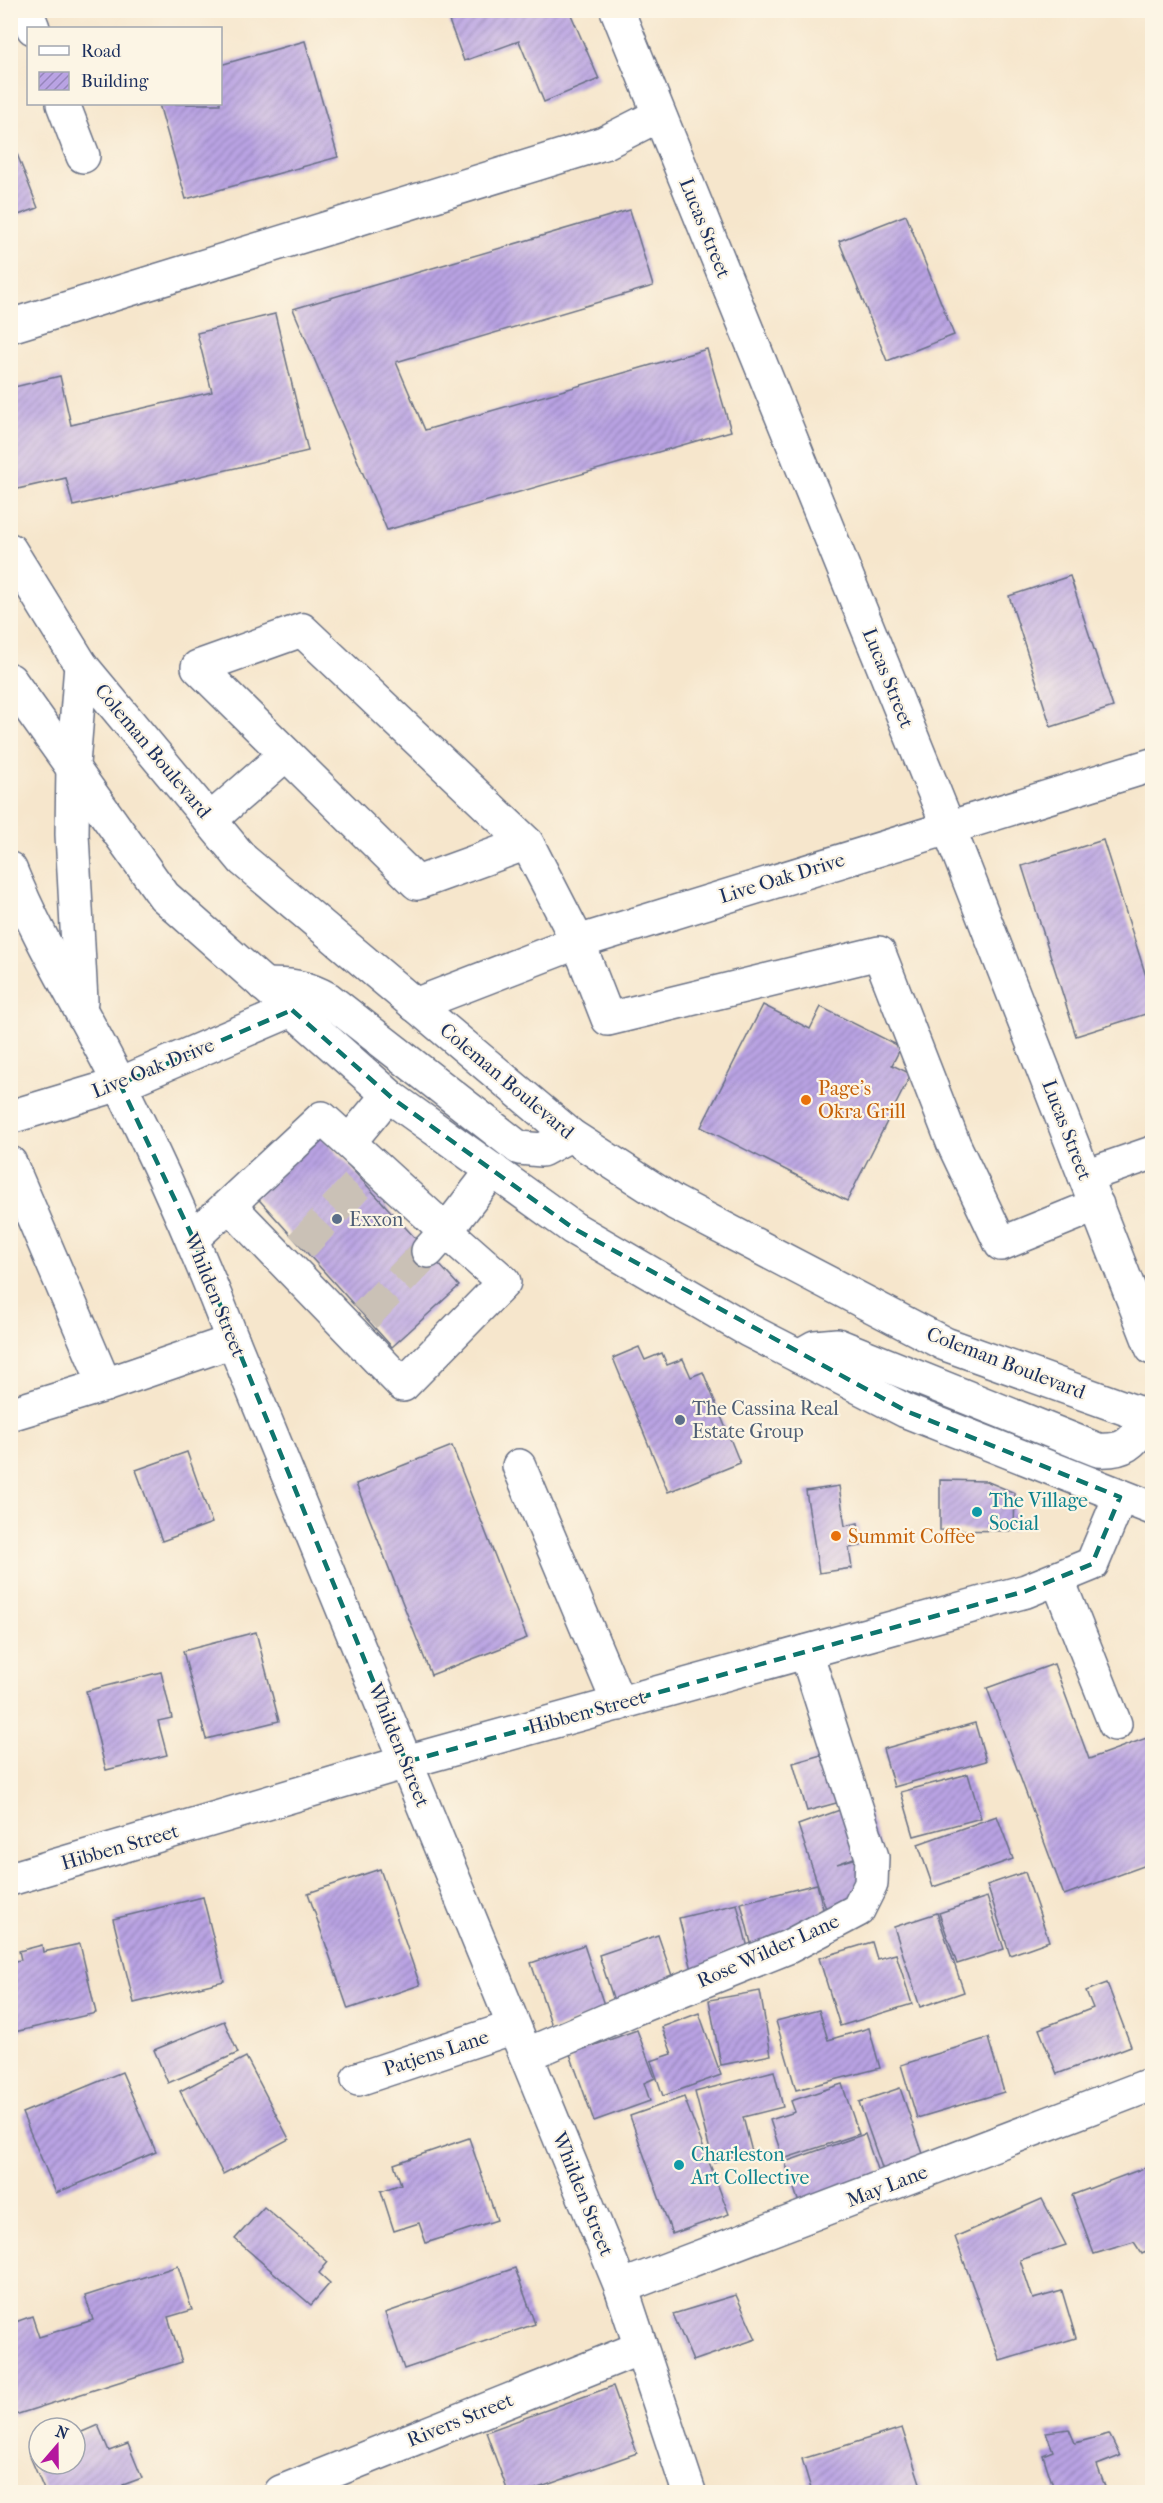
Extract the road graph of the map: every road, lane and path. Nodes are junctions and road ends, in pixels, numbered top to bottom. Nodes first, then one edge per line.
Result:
1 (26, 10) edge
2 (617, 10) edge
3 (33, 27) edge
4 (63, 105) edge
5 (659, 115) junction
6 (83, 156) dead end
7 (10, 326) edge
8 (10, 550) edge
9 (81, 665) junction
10 (10, 680) edge
11 (286, 754) junction
12 (73, 764) junction
13 (1152, 765) edge
14 (210, 820) junction
15 (948, 826) junction
16 (527, 843) junction
17 (10, 869) edge
18 (20, 920) edge
19 (578, 942) junction
20 (264, 985) junction
21 (415, 1005) junction
22 (81, 1008) junction
23 (292, 1010) junction
24 (120, 1084) junction
25 (388, 1095) junction
26 (10, 1117) edge
27 (570, 1135) junction
28 (350, 1141) junction
29 (1152, 1153) edge
30 (10, 1162) edge
31 (493, 1170) junction
32 (1091, 1190) junction
33 (229, 1204) junction
34 (194, 1238) junction
35 (437, 1241) junction
36 (233, 1341) junction
37 (1152, 1348) edge
38 (799, 1356) junction
39 (105, 1385) junction
40 (10, 1414) edge
41 (1152, 1418) edge
42 (519, 1466) dead end
43 (1120, 1497) junction
44 (1152, 1508) edge
45 (1058, 1580) junction
46 (806, 1652) junction
47 (619, 1704) junction
48 (1115, 1724) dead end
49 (406, 1762) junction
50 (12, 1871) edge
51 (520, 2041) junction
52 (358, 2079) dead end
53 (1152, 2084) edge
54 (621, 2287) junction
55 (640, 2348) junction
56 (281, 2493) edge
57 (689, 2493) edge

1 - 3 street
2 - 5 street, Lucas Street
4 - 6 street
5 - 7 street
5 - 15 street, Lucas Street
8 - 9 street, Coleman Boulevard
9 - 12 street, Whilden Street
9 - 14 street, Coleman Boulevard
10 - 12 street
11 - 14 street
11 - 16 street
11 - 16 street
12 - 20 street
12 - 22 street, Whilden Street
13 - 15 street, Live Oak Drive
14 - 21 street, Coleman Boulevard
15 - 19 street, Live Oak Drive
15 - 32 street, Lucas Street
16 - 19 street
17 - 18 street, Whilden Street
18 - 22 street, Whilden Street
19 - 21 street, Live Oak Drive
19 - 32 street
20 - 23 street
20 - 27 street
21 - 27 street, Coleman Boulevard
22 - 24 street, Whilden Street
23 - 24 street, Live Oak Drive
23 - 25 street
24 - 26 street, Live Oak Drive
24 - 34 street, Whilden Street
25 - 28 street
25 - 31 street
27 - 41 street, Coleman Boulevard
28 - 33 street
28 - 35 street
29 - 32 street
30 - 39 street
31 - 35 street
31 - 38 street
32 - 37 street, Lucas Street
33 - 34 street
33 - 35 street
34 - 36 street, Whilden Street
36 - 39 street
36 - 49 street, Whilden Street
38 - 41 street
38 - 43 street
39 - 40 street
42 - 47 street
43 - 44 street
43 - 45 street, Hibben Street
45 - 46 street, Hibben Street
45 - 48 street
46 - 47 street, Hibben Street
46 - 51 street, Rose Wilder Lane
47 - 49 street, Hibben Street
49 - 50 street, Hibben Street
49 - 51 street, Whilden Street
51 - 52 street, Patjens Lane
51 - 54 street, Whilden Street
53 - 54 street, May Lane
54 - 55 street, Whilden Street
55 - 56 street, Rivers Street
55 - 57 street, Whilden Street

